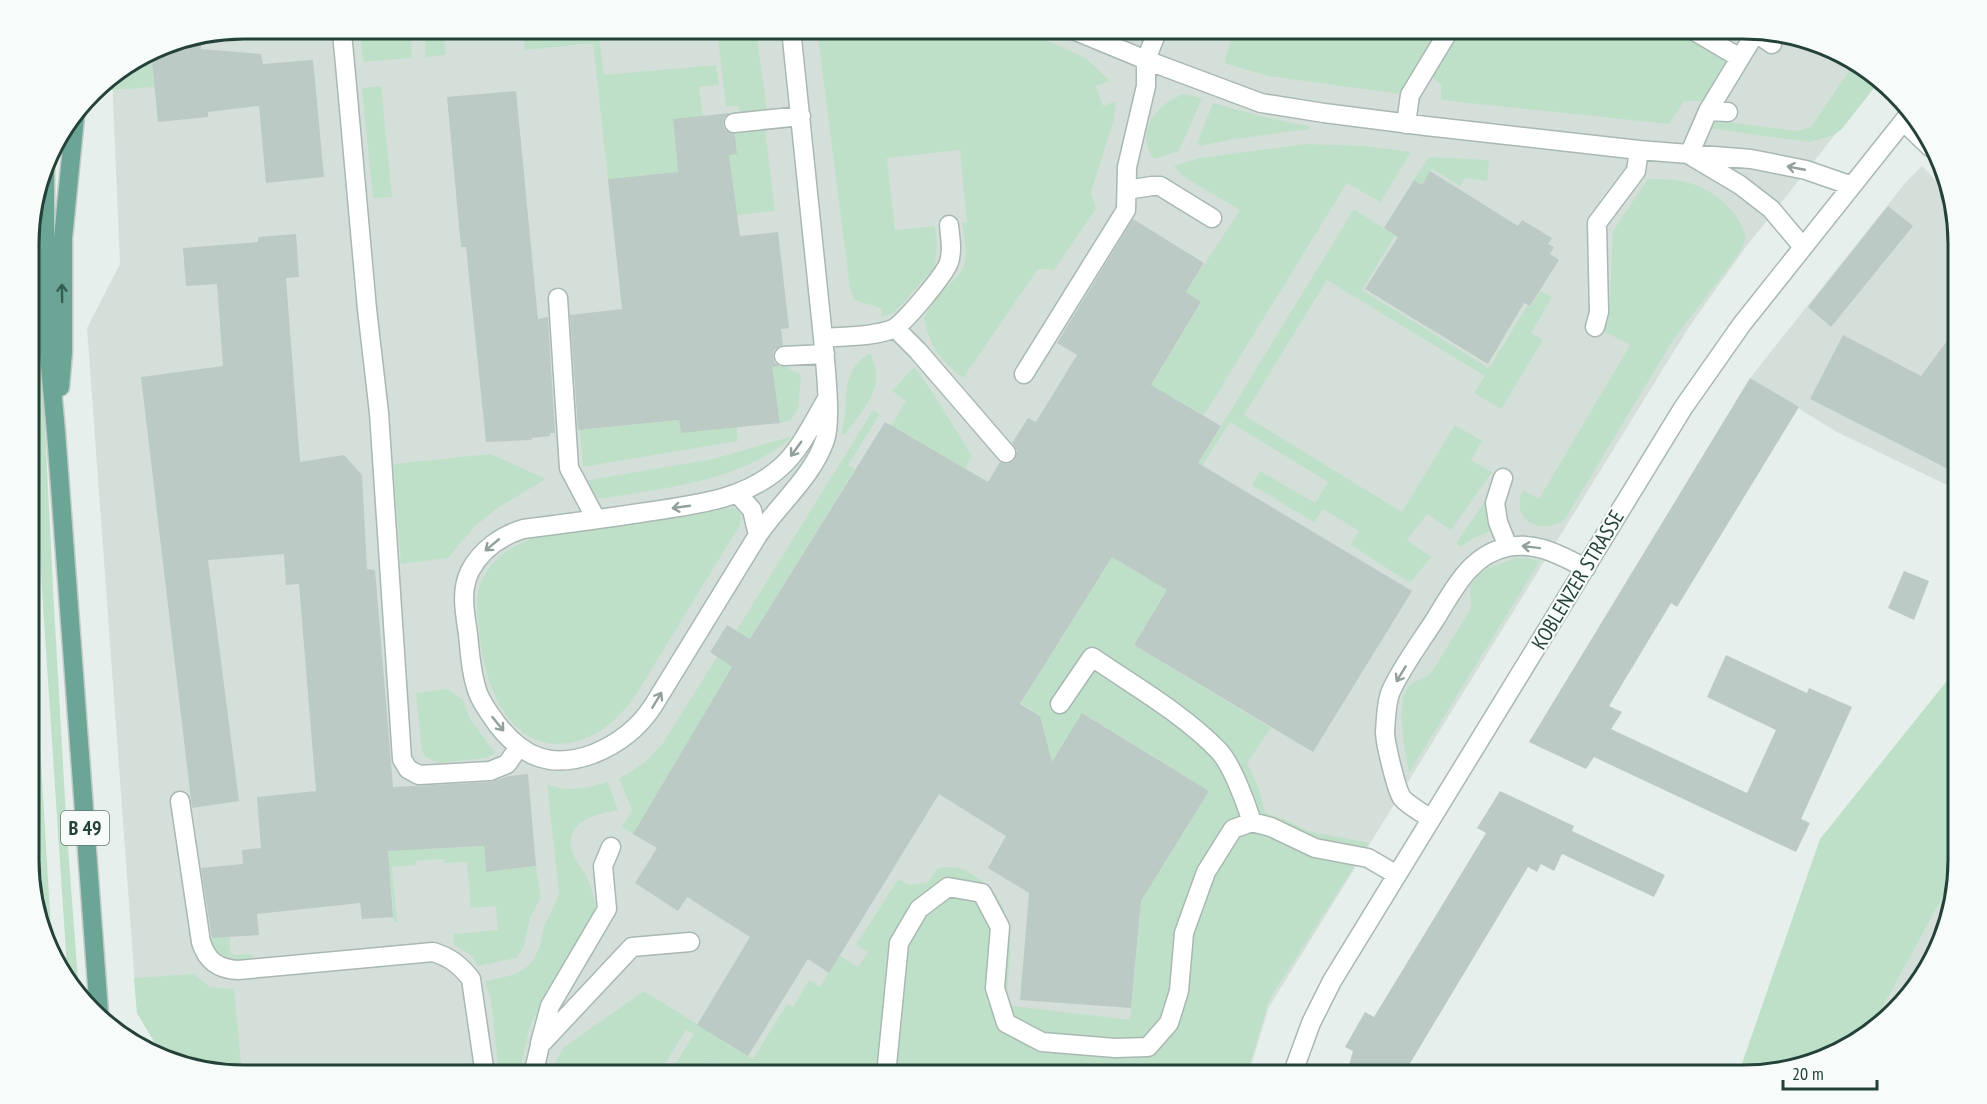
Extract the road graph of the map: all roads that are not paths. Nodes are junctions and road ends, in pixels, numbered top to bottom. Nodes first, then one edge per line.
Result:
1 (343, 39) edge
2 (792, 39) edge
3 (1097, 39) edge
4 (1154, 39) edge
5 (1443, 39) edge
6 (1709, 39) edge
7 (1752, 40) edge
8 (1767, 41) edge
9 (1772, 44) dead end
10 (1740, 58) junction
11 (1146, 60) junction
12 (1708, 111) junction
13 (1728, 112) dead end
14 (801, 116) junction
15 (1906, 119) edge
16 (734, 123) dead end
17 (1406, 124) junction
18 (74, 130) edge
19 (1639, 150) junction
20 (1689, 155) junction
21 (1852, 186) junction
22 (1128, 190) junction
23 (45, 196) edge
24 (1212, 218) dead end
25 (949, 225) dead end
26 (1803, 247) junction
27 (558, 298) dead end
28 (1595, 327) dead end
29 (895, 328) junction
30 (824, 346) junction
31 (784, 356) dead end
32 (1024, 374) dead end
33 (827, 399) junction
34 (56, 432) junction
35 (1006, 453) dead end
36 (1503, 478) dead end
37 (738, 493) junction
38 (596, 519) junction
39 (758, 536) junction
40 (1508, 547) junction
41 (1586, 568) junction
42 (1060, 704) dead end
43 (519, 747) junction
44 (180, 801) dead end
45 (1431, 819) junction
46 (1252, 822) junction
47 (611, 847) dead end
48 (1397, 874) junction
49 (690, 942) dead end
50 (98, 1003) edge
51 (540, 1045) junction
52 (484, 1065) edge
53 (535, 1065) edge
54 (887, 1065) edge
55 (1295, 1065) edge

1 - 43 street
2 - 14 street
3 - 11 street
4 - 11 street
5 - 17 street
6 - 10 street
7 - 10 street
8 - 9 street
10 - 12 street
11 - 17 street
11 - 22 street
12 - 13 street
12 - 20 street
14 - 16 street
14 - 30 street
15 - 21 street, KOBLENZER STRASSE
17 - 19 street
34 -> 18 main road, B 49
19 - 20 street
19 - 28 street
21 -> 20 street
20 - 26 street
21 - 26 street, KOBLENZER STRASSE
22 - 24 street
22 - 32 street
23 - 34 main road, B 49
25 - 29 street
26 - 41 street, KOBLENZER STRASSE
27 - 38 street
29 - 30 street
29 - 35 street
30 - 31 street
30 - 33 street
33 -> 37 street
33 - 39 street
34 - 50 main road, B 49
36 - 40 street
37 -> 38 street
37 - 39 street
38 -> 43 street
43 -> 39 street
41 -> 40 street
40 -> 45 street
41 - 45 street, KOBLENZER STRASSE
42 - 46 street
44 - 52 street
45 - 48 street, KOBLENZER STRASSE
46 - 48 street
46 - 54 street
47 - 51 street
48 - 55 street, KOBLENZER STRASSE
49 - 51 street
51 - 53 street

